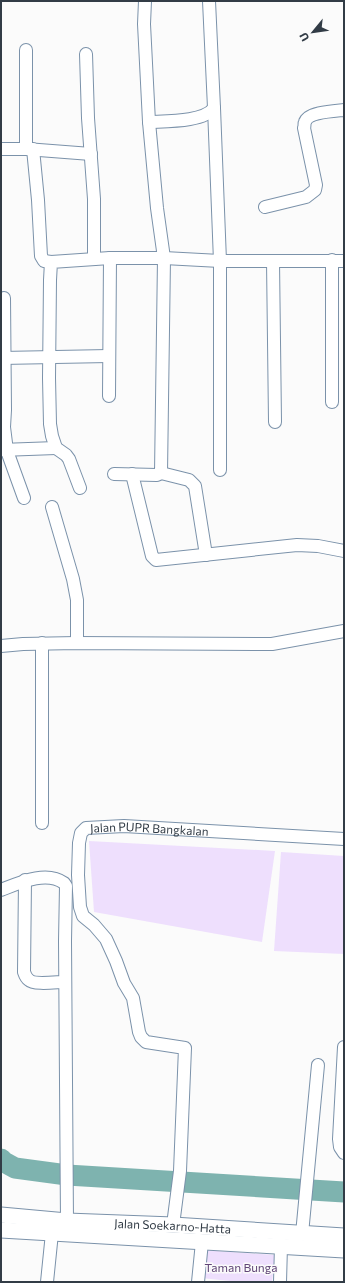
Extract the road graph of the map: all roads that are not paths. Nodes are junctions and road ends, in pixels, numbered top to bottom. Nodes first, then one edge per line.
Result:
1 (145, 1) edge
2 (209, 1) edge
3 (26, 50) dead end
4 (86, 54) dead end
5 (214, 108) junction
6 (344, 110) edge
7 (149, 122) junction
8 (1, 149) edge
9 (30, 149) junction
10 (91, 154) junction
11 (265, 207) dead end
12 (110, 258) junction
13 (164, 258) junction
14 (94, 259) junction
15 (332, 260) junction
16 (220, 261) junction
17 (273, 261) junction
18 (344, 261) edge
19 (51, 262) junction
20 (4, 298) dead end
21 (49, 356) junction
22 (109, 356) junction
23 (3, 358) edge
24 (109, 396) dead end
25 (332, 402) dead end
26 (275, 422) dead end
27 (56, 448) junction
28 (4, 450) edge
29 (220, 470) dead end
30 (161, 472) junction
31 (114, 474) dead end
32 (132, 474) junction
33 (80, 488) dead end
34 (24, 498) dead end
35 (52, 507) dead end
36 (344, 551) edge
37 (206, 555) junction
38 (344, 631) edge
39 (42, 643) junction
40 (77, 643) junction
41 (1, 646) edge
42 (42, 823) dead end
43 (344, 839) edge
44 (26, 880) junction
45 (1, 890) edge
46 (65, 982) junction
47 (344, 1047) edge
48 (318, 1065) dead end
49 (344, 1153) edge
50 (67, 1221) junction
51 (2, 1222) edge
52 (174, 1225) junction
53 (52, 1233) junction
54 (302, 1234) junction
55 (344, 1236) edge
56 (202, 1242) junction
57 (281, 1246) junction
58 (344, 1250) edge
59 (47, 1282) edge
60 (198, 1282) edge
61 (280, 1282) edge

1 - 7 street
2 - 5 street
3 - 9 street
4 - 10 street
5 - 7 street
5 - 16 street
6 - 11 street
7 - 13 street
8 - 9 street
9 - 10 street
9 - 19 street
10 - 14 street
12 - 13 street
12 - 14 street
12 - 22 street
13 - 16 street
13 - 30 street
14 - 19 street
15 - 17 street
15 - 18 street
15 - 25 street
16 - 17 street
16 - 29 street
17 - 26 street
19 - 21 street
20 - 23 street
21 - 22 street
21 - 23 street
21 - 27 street
22 - 24 street
23 - 28 street
27 - 28 street
27 - 33 street
28 - 34 street
30 - 32 street
30 - 37 street
31 - 32 street
32 - 37 street
35 - 40 street
36 - 37 street
38 - 40 street
39 - 40 street
39 - 41 street
39 - 42 street
43 - 52 street, Jalan PUPR Bangkalan
44 - 45 street
44 - 46 street
44 - 46 street
46 - 50 street
47 - 49 street
48 - 54 street
50 - 51 main road, Jalan Soekarno-Hatta
50 - 52 main road, Jalan Soekarno-Hatta
51 - 53 main road, Jalan Soekarno-Hatta
52 - 54 main road, Jalan Soekarno-Hatta
53 - 56 main road, Jalan Soekarno-Hatta
53 - 59 street
54 - 55 main road, Jalan Soekarno-Hatta
56 - 57 main road, Jalan Soekarno-Hatta
56 - 60 street
57 - 58 main road, Jalan Soekarno-Hatta
57 - 61 street

